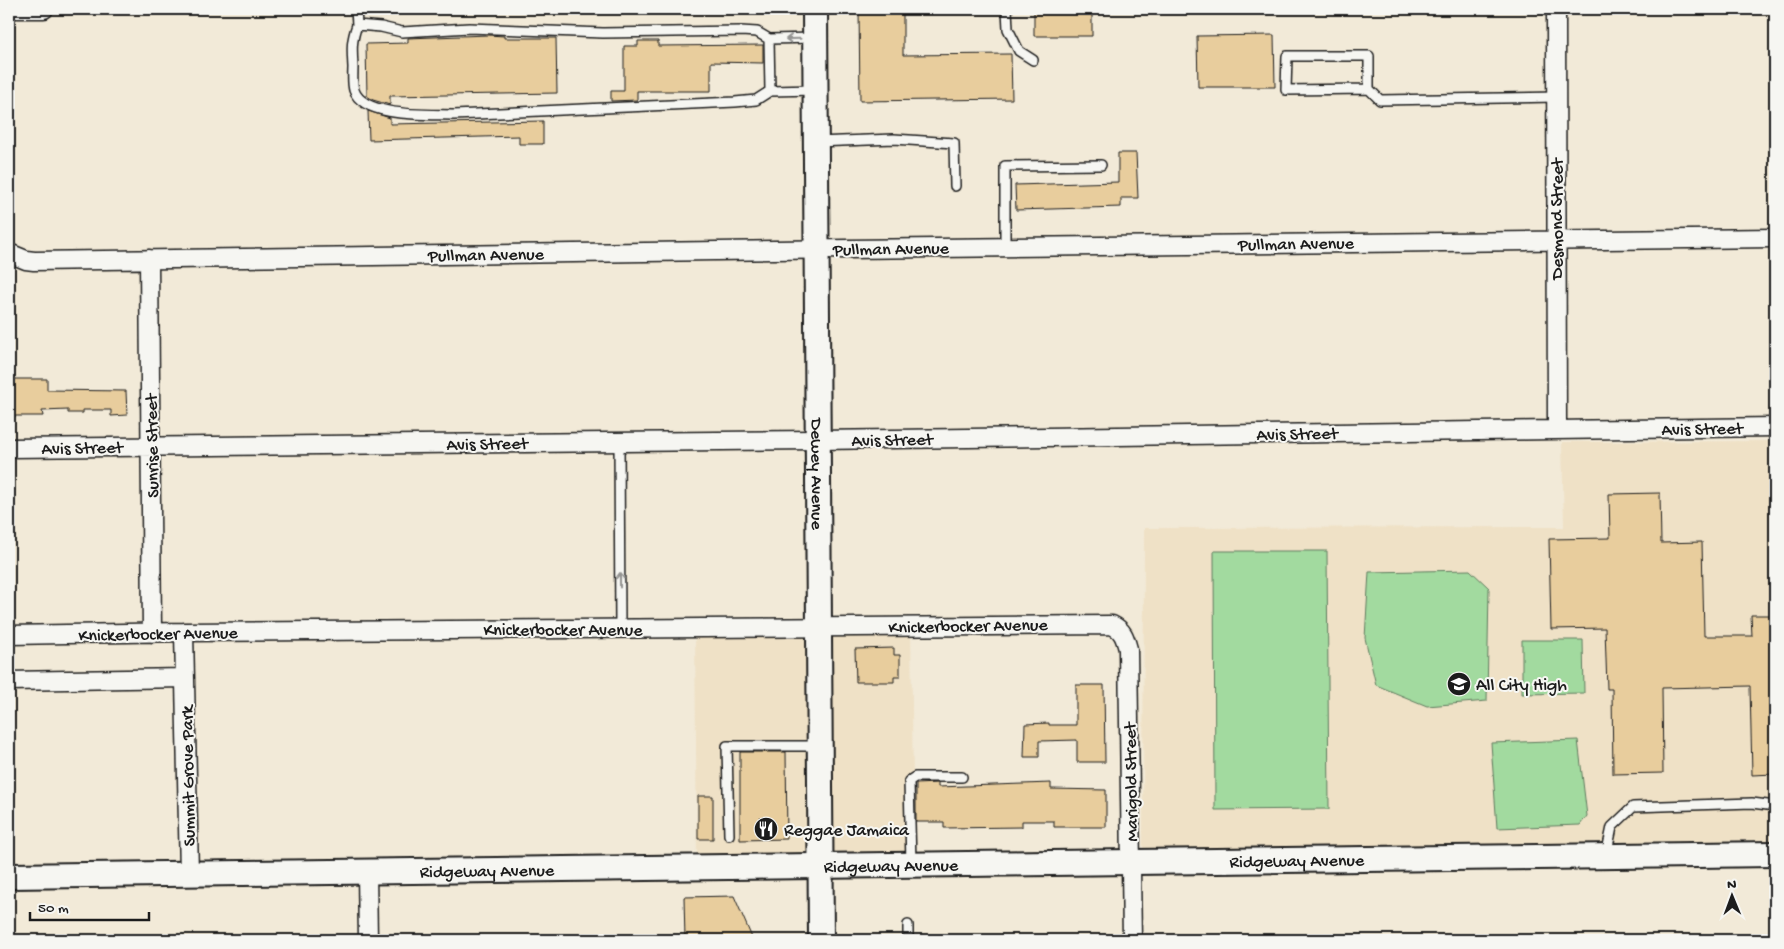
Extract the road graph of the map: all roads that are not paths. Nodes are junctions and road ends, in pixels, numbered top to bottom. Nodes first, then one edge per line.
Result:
1 (44, 9) edge
2 (356, 9) edge
3 (816, 9) edge
4 (1007, 9) edge
5 (1556, 9) edge
6 (9, 10) edge
7 (357, 25) junction
8 (816, 38) junction
9 (770, 39) junction
10 (1033, 60) dead end
11 (1369, 89) junction
12 (816, 90) junction
13 (770, 91) junction
14 (1556, 97) junction
15 (816, 142) junction
16 (1101, 165) dead end
17 (955, 186) dead end
18 (1775, 238) edge
19 (1556, 240) junction
20 (1005, 247) junction
21 (817, 249) junction
22 (9, 253) edge
23 (149, 260) junction
24 (1775, 427) edge
25 (1557, 430) junction
26 (818, 440) junction
27 (619, 442) junction
28 (151, 447) junction
29 (9, 448) edge
30 (819, 627) junction
31 (620, 628) junction
32 (1117, 628) joint
33 (184, 632) junction
34 (152, 634) junction
35 (9, 635) edge
36 (185, 678) junction
37 (9, 680) edge
38 (819, 746) junction
39 (962, 776) dead end
40 (1775, 806) edge
41 (729, 835) dead end
42 (1775, 854) edge
43 (1606, 856) junction
44 (1131, 862) junction
45 (911, 865) junction
46 (820, 866) junction
47 (367, 872) junction
48 (189, 874) junction
49 (9, 876) edge
50 (908, 924) dead end
51 (368, 940) edge
52 (822, 940) edge
53 (908, 940) edge
54 (1132, 940) edge

1 - 6 street
2 - 7 lane
3 - 8 street, Dewey Avenue
4 - 10 lane
5 - 14 street, Desmond Street
7 - 9 lane
7 - 13 lane
8 -> 9 lane
8 - 12 street, Dewey Avenue
9 - 13 lane
11 - 11 lane
11 - 14 lane
12 - 13 lane
12 - 15 street, Dewey Avenue
14 - 19 street, Desmond Street
15 - 17 lane
15 - 21 street, Dewey Avenue
16 - 20 lane
18 - 19 street, Pullman Avenue
19 - 20 street, Pullman Avenue
19 - 25 street, Desmond Street
20 - 21 street, Pullman Avenue
21 - 23 street, Pullman Avenue
21 - 26 street, Dewey Avenue
22 - 23 street, Pullman Avenue
23 - 28 street, Sunrise Street
24 - 25 street, Avis Street
25 - 26 street, Avis Street
26 - 27 street, Avis Street
26 - 30 street, Dewey Avenue
27 - 28 street, Avis Street
31 -> 27 lane
28 - 29 street, Avis Street
28 - 34 street, Sunrise Street
30 - 31 street, Knickerbocker Avenue
30 - 32 street, Knickerbocker Avenue
30 - 38 street, Dewey Avenue
31 - 33 street, Knickerbocker Avenue
32 - 44 street, Marigold Street
33 - 34 street, Knickerbocker Avenue
33 - 36 street, Summit Grove Park
34 - 35 street, Knickerbocker Avenue
36 - 37 street
36 - 48 street, Summit Grove Park
38 - 41 lane
38 - 46 street, Dewey Avenue
39 - 45 lane
40 - 43 lane
42 - 43 street, Ridgeway Avenue
43 - 44 street, Ridgeway Avenue
44 - 45 street, Ridgeway Avenue
44 - 54 street, Marigold Street
45 - 46 street, Ridgeway Avenue
46 - 47 street, Ridgeway Avenue
46 - 52 street, Dewey Avenue
47 - 48 street, Ridgeway Avenue
47 - 51 street
48 - 49 street, Ridgeway Avenue
50 - 53 lane

